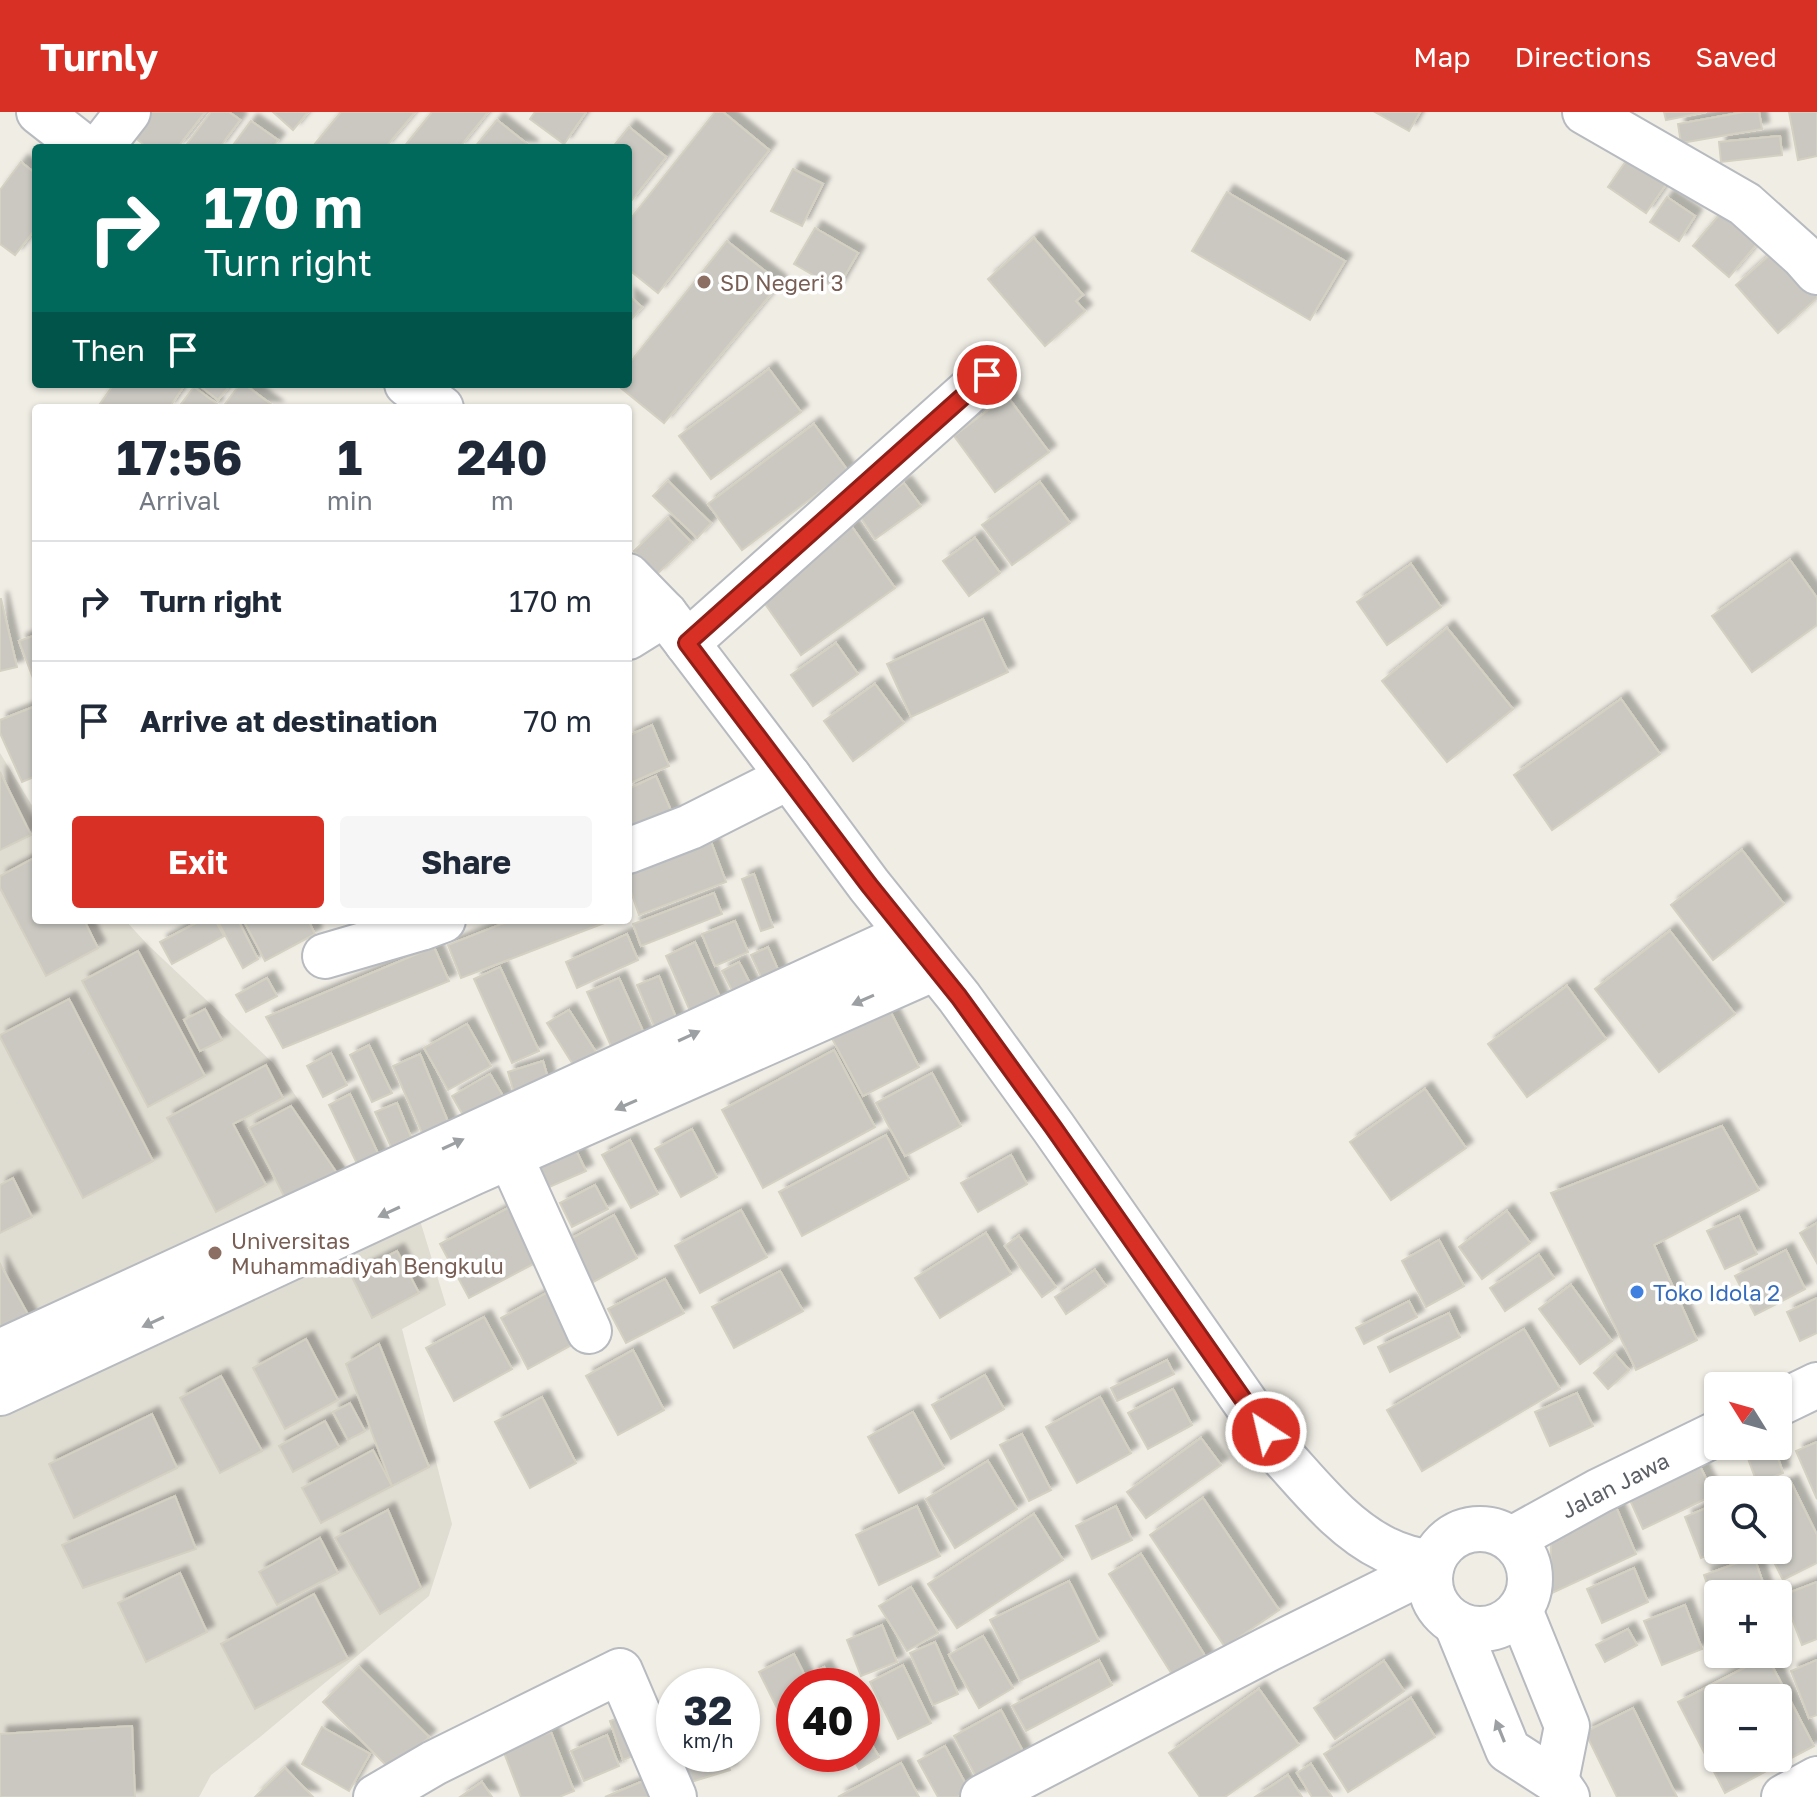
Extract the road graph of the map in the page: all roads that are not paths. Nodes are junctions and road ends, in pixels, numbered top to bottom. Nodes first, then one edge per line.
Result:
1 (39, 112) edge
2 (128, 112) edge
3 (1585, 112) edge
4 (1633, 125) edge
5 (80, 144) edge
6 (103, 144) edge
7 (1817, 272) edge
8 (987, 375) dead end
9 (413, 388) edge
10 (435, 404) edge
11 (632, 580) edge
12 (676, 628) junction
13 (632, 636) edge
14 (789, 777) junction
15 (632, 849) edge
16 (432, 924) edge
17 (907, 935) junction
18 (325, 956) dead end
19 (935, 968) junction
20 (510, 1156) junction
21 (589, 1331) dead end
22 (0, 1352) edge
23 (1817, 1385) edge
24 (0, 1393) edge
25 (1792, 1397) edge
26 (1704, 1440) edge
27 (1512, 1539) junction
28 (1432, 1565) junction
29 (1520, 1610) junction
30 (1456, 1623) junction
31 (1817, 1779) edge
32 (1562, 1789) edge
33 (376, 1797) edge
34 (674, 1797) edge
35 (983, 1797) edge
36 (1784, 1797) edge

1 - 5 street
2 - 6 street
3 - 4 street
4 - 7 street
8 - 12 street
9 - 10 street
11 - 12 street
12 - 13 street
12 - 14 street
14 - 15 street
14 - 17 street
16 - 18 street
17 - 19 street
22 -> 17 street
19 -> 20 street
19 - 28 street
20 - 21 street
20 -> 24 street
23 - 25 street
26 - 27 street, Jalan Jawa
27 - 28 street
27 - 29 street
28 - 30 street
28 - 35 street
29 - 30 street
29 - 32 street
32 -> 30 street
31 - 36 street
33 - 34 street

